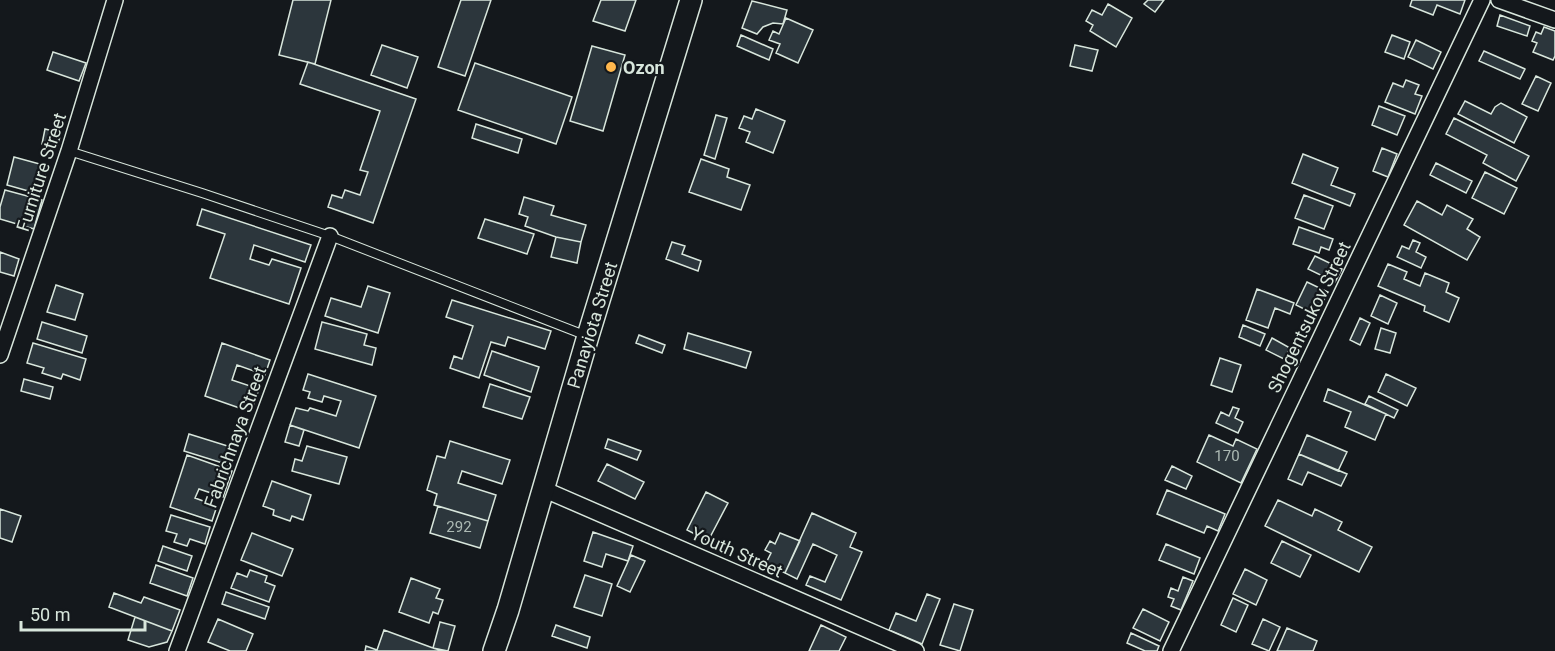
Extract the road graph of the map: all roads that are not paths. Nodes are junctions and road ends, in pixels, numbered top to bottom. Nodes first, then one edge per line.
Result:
1 (115, 0) edge
2 (691, 0) edge
3 (1482, 0) edge
4 (1498, 0) edge
5 (1555, 20) edge
6 (69, 151) junction
7 (330, 236) junction
8 (588, 336) junction
9 (0, 355) edge
10 (543, 489) junction
11 (177, 651) edge
12 (494, 651) edge
13 (916, 651) edge
14 (1172, 651) edge

1 - 6 street, Furniture Street
2 - 8 street, Panayiota Street
3 - 14 street, Shogentsukov Street
4 - 5 street
6 - 7 lane
6 - 9 street, Furniture Street
7 - 8 lane
7 - 11 street, Fabrichnaya Street
8 - 10 street, Panayiota Street
10 - 12 street, Panayiota Street
10 - 13 street, Youth Street

